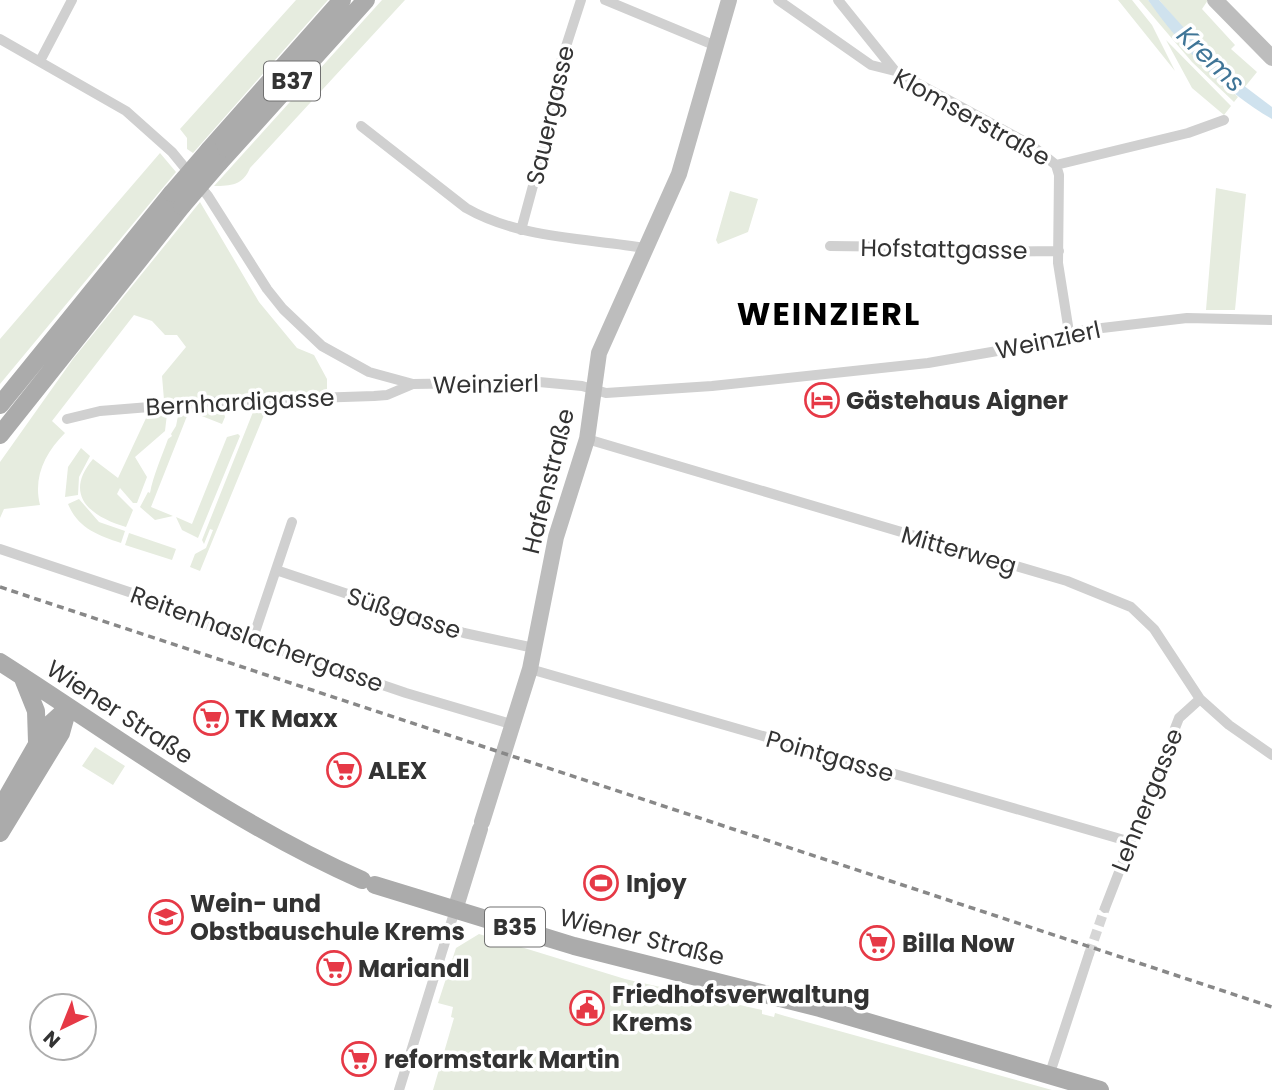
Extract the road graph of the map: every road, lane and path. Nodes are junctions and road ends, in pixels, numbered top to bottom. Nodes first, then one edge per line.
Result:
1 (72, 0) edge
2 (342, 0) edge
3 (366, 0) edge
4 (581, 0) edge
5 (605, 0) edge
6 (729, 0) edge
7 (778, 0) edge
8 (838, 0) edge
9 (1215, 0) edge
10 (0, 39) edge
11 (716, 46) junction
12 (1272, 58) edge
13 (40, 61) junction
14 (895, 71) junction
15 (1224, 120) dead end
16 (361, 126) dead end
17 (214, 157) junction
18 (1056, 165) junction
19 (177, 200) junction
20 (521, 230) junction
21 (830, 246) dead end
22 (645, 248) junction
23 (1059, 251) junction
24 (1272, 320) edge
25 (1069, 332) junction
26 (412, 384) junction
27 (594, 390) junction
28 (0, 405) edge
29 (67, 419) dead end
30 (0, 435) edge
31 (587, 439) junction
32 (292, 522) dead end
33 (0, 549) edge
34 (276, 570) junction
35 (252, 641) junction
36 (534, 648) junction
37 (0, 662) edge
38 (530, 669) junction
39 (22, 676) junction
40 (1200, 699) junction
41 (68, 708) junction
42 (514, 725) junction
43 (37, 745) junction
44 (1272, 755) edge
45 (0, 809) edge
46 (0, 833) edge
47 (1130, 842) junction
48 (1105, 908) tunnel mouth
49 (455, 910) junction
50 (1089, 954) tunnel mouth
51 (1051, 1073) junction
52 (400, 1090) edge
53 (1100, 1090) edge

1 - 13 street
2 - 17 main road, B37
3 - 17 main road, B37
4 - 20 street, Sauergasse
5 - 11 street
6 - 11 street, Hafenstraße
7 - 14 street, Klomserstraße
8 - 14 street
9 - 12 street
10 - 13 street, Weinzierl
11 - 22 street, Hafenstraße
13 - 26 street, Weinzierl
14 - 18 street, Klomserstraße
15 - 18 street, Klomserstraße
16 - 20 street
17 - 19 main road, B37, bridge
18 - 23 street
19 - 28 main road, B37
19 - 30 main road, B37
20 - 22 street
21 - 23 street, Hofstattgasse
22 - 27 street, Hafenstraße
23 - 25 street
24 - 25 street, Weinzierl
25 - 27 street, Weinzierl
26 - 27 street, Weinzierl
26 - 29 street, Bernhardigasse
27 - 31 street, Hafenstraße
31 - 36 street, Hafenstraße
31 - 40 street, Mitterweg
32 - 34 street
33 - 35 street, Reitenhaslachergasse
34 - 35 street
34 - 36 street, Süßgasse
35 - 42 street, Reitenhaslachergasse
36 - 38 street, Hafenstraße
37 - 39 main road, Wiener Straße / B35
38 - 42 street, Hafenstraße
38 - 47 street, Pointgasse
39 - 41 main road, Wiener Straße / B35
39 - 43 main road
40 - 44 street, Mitterweg
40 - 47 street, Lehnergasse
41 - 43 main road
41 - 46 main road
41 - 49 main road, Wiener Straße / B35
42 - 49 street, Hafenstraße
43 - 45 main road
47 - 48 street, Lehnergasse
49 - 51 main road, Wiener Straße / B35
49 - 52 street
50 - 51 street
51 - 53 main road, Wiener Straße / B35

